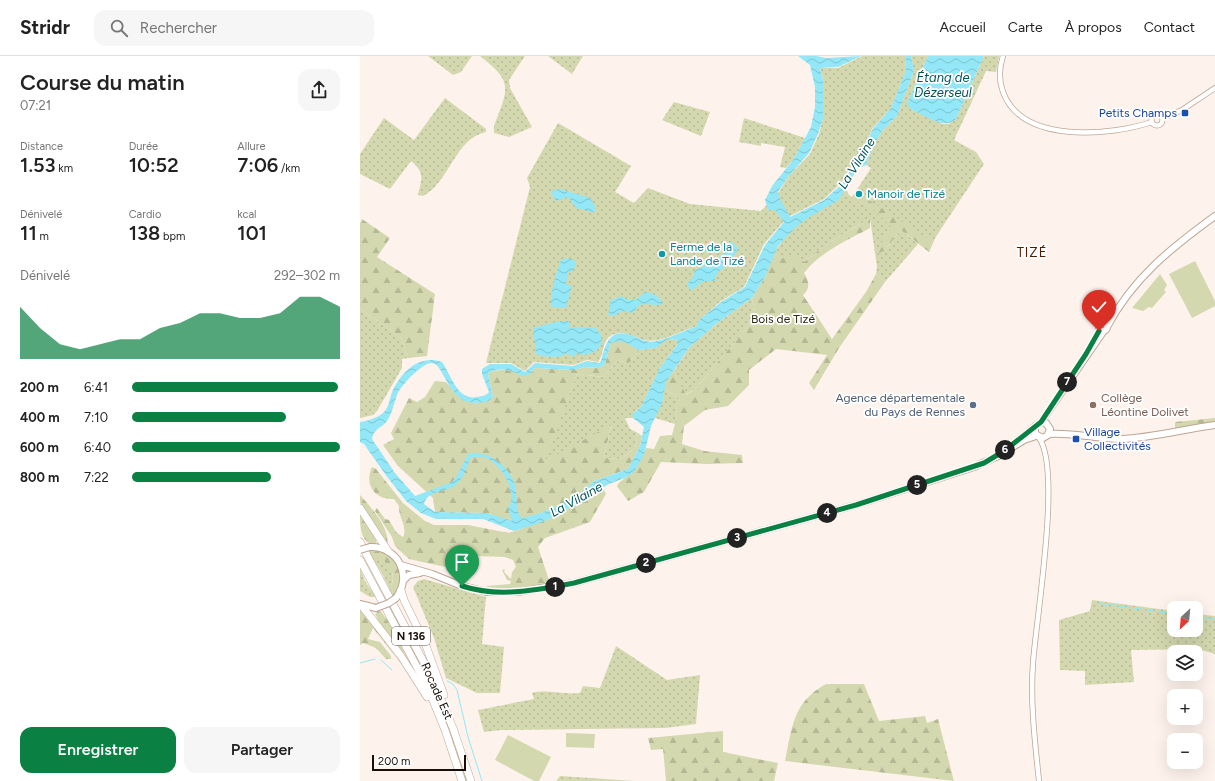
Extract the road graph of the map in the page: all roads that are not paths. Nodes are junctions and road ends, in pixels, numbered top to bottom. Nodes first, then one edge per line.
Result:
1 (1003, 56) edge
2 (1215, 88) edge
3 (1163, 118) junction
4 (1152, 122) junction
5 (1215, 216) edge
6 (1215, 219) edge
7 (1200, 228) junction
8 (1050, 409) junction
9 (1041, 422) junction
10 (1215, 425) edge
11 (1048, 426) junction
12 (1034, 427) junction
13 (1068, 434) junction
14 (1048, 435) junction
15 (1038, 437) junction
16 (1045, 446) junction
17 (984, 463) junction
18 (360, 508) edge
19 (360, 542) edge
20 (360, 550) edge
21 (388, 551) junction
22 (360, 560) edge
23 (401, 565) junction
24 (432, 574) junction
25 (404, 580) junction
26 (401, 590) junction
27 (361, 605) edge
28 (454, 733) junction
29 (449, 741) junction
30 (462, 781) edge
31 (471, 781) edge
32 (1039, 781) edge

1 - 4 street
2 - 3 street
3 - 4 street
3 - 4 street
5 - 7 main road
6 - 7 main road
7 - 8 main road
8 - 9 main road
8 - 11 main road
9 - 11 main road
9 - 12 main road
10 - 13 main road
11 - 13 main road
11 - 14 main road
12 - 15 main road
12 - 17 main road
13 - 14 main road
14 - 15 main road
14 - 16 street
15 - 16 street
15 - 17 main road
16 - 32 street
17 - 24 main road
18 - 21 highway
19 - 28 highway, Rocade Est / N 136
20 - 21 main road, bridge
21 - 23 main road
22 - 29 highway, Rocade Est / N 136
23 - 24 main road
23 - 25 main road
24 - 25 main road
25 - 26 main road
26 - 27 main road, bridge
26 - 28 highway
27 - 29 highway
28 - 31 highway, Rocade Est / N 136
29 - 30 highway, Rocade Est / N 136

